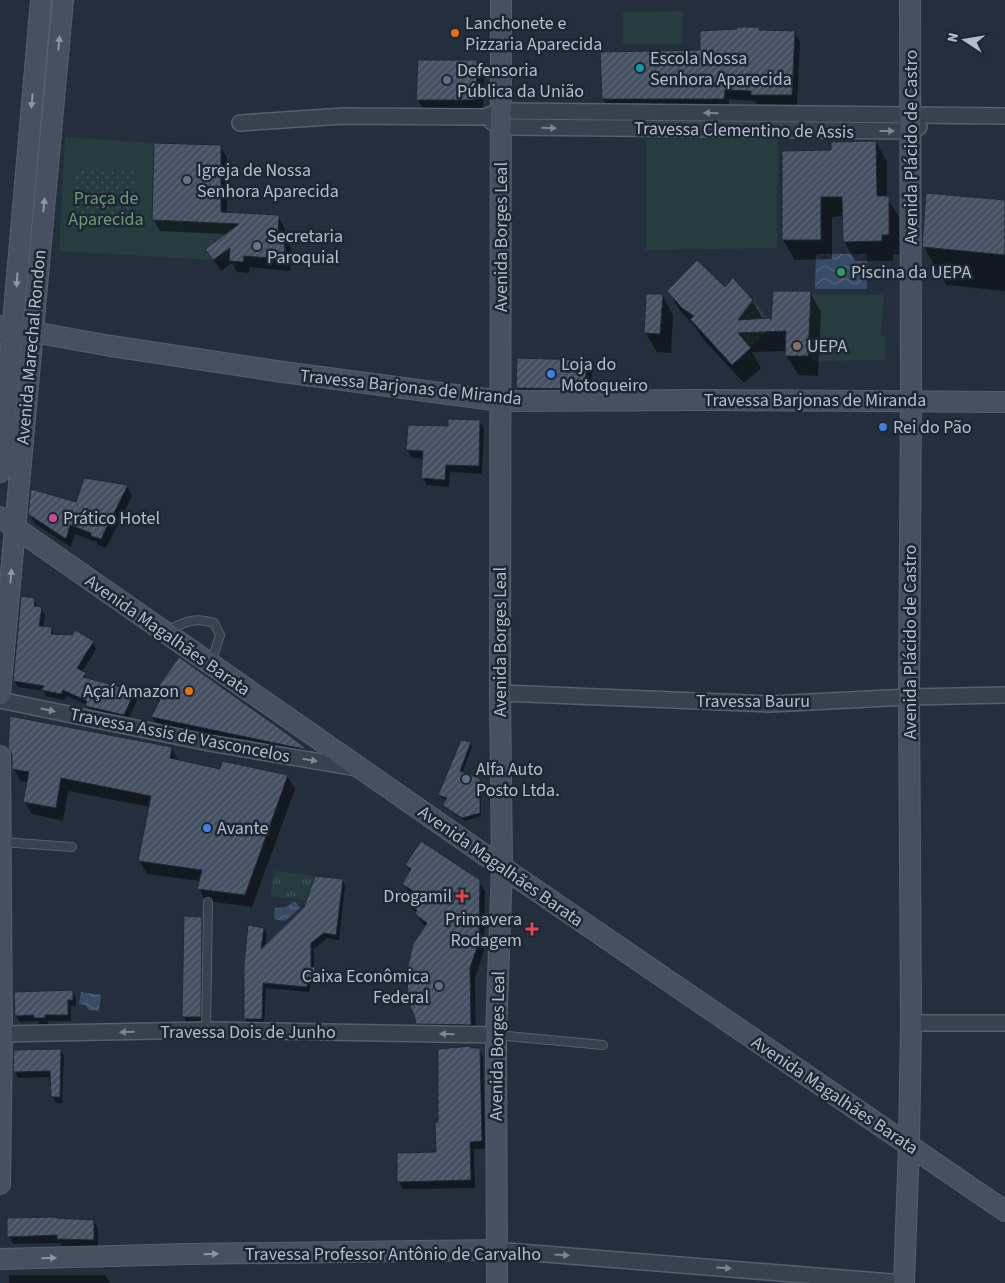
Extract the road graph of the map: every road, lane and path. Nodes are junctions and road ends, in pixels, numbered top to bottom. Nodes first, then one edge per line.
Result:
1 (501, 0) edge
2 (910, 0) edge
3 (40, 6) edge
4 (62, 7) edge
5 (1005, 116) edge
6 (495, 118) junction
7 (240, 122) dead end
8 (911, 124) junction
9 (1005, 125) edge
10 (19, 240) junction
11 (40, 241) junction
12 (15, 328) edge
13 (911, 400) junction
14 (501, 401) junction
15 (1005, 402) edge
16 (0, 472) edge
17 (8, 523) edge
18 (164, 632) junction
19 (210, 664) junction
20 (500, 693) junction
21 (0, 694) edge
22 (1005, 695) edge
23 (909, 697) junction
24 (0, 700) edge
25 (0, 756) edge
26 (359, 768) junction
27 (1, 842) edge
28 (72, 847) dead end
29 (502, 867) junction
30 (208, 902) dead end
31 (911, 1023) junction
32 (1005, 1023) edge
33 (206, 1030) junction
34 (1, 1034) edge
35 (496, 1035) junction
36 (603, 1045) dead end
37 (909, 1146) junction
38 (0, 1184) edge
39 (1005, 1211) edge
40 (496, 1250) junction
41 (0, 1259) edge
42 (497, 1283) edge
43 (904, 1283) edge

1 - 6 main road, Avenida Borges Leal
2 - 8 main road, Avenida Plácido de Castro
3 - 4 main road
3 -> 10 main road, Avenida Marechal Rondon
11 -> 4 main road, Avenida Marechal Rondon
5 - 8 street, Travessa Clementino de Assis
6 - 7 street, Travessa Clementino de Assis
6 - 8 street, Travessa Clementino de Assis
6 - 14 main road, Avenida Borges Leal
8 - 9 street, Travessa Clementino de Assis
8 - 13 main road, Avenida Plácido de Castro
10 - 11 main road
10 -> 12 main road, Avenida Marechal Rondon
11 - 12 main road, Avenida Marechal Rondon
12 - 14 main road, Travessa Barjonas de Miranda
12 - 16 main road, Avenida Marechal Rondon
12 - 17 main road, Avenida Marechal Rondon
13 - 14 main road, Travessa Barjonas de Miranda
13 - 15 main road, Travessa Barjonas de Miranda
13 - 23 main road, Avenida Plácido de Castro
14 - 20 main road, Avenida Borges Leal
17 - 18 main road, Avenida Magalhães Barata
21 -> 17 main road, Avenida Marechal Rondon
18 - 19 main road, Avenida Magalhães Barata
18 - 19 lane
19 - 26 main road, Avenida Magalhães Barata
20 - 23 street, Travessa Bauru
20 - 29 main road, Avenida Borges Leal
22 - 23 street, Travessa Bauru
23 - 31 main road, Avenida Plácido de Castro
24 -> 26 street, Travessa Assis de Vasconcelos
25 - 27 main road
26 - 29 main road, Avenida Magalhães Barata
27 - 28 lane
27 - 34 main road
29 - 35 main road, Avenida Borges Leal
29 - 37 main road, Avenida Magalhães Barata
30 - 33 lane
31 - 32 street
31 - 37 main road, Avenida Plácido de Castro
33 -> 34 street, Travessa Dois de Junho
35 -> 33 street, Travessa Dois de Junho
34 - 38 main road
35 - 36 lane
35 - 40 main road, Avenida Borges Leal
37 - 39 main road, Avenida Magalhães Barata
37 - 43 main road, Avenida Plácido de Castro
41 -> 40 main road, Travessa Professor Antônio de Carvalho
40 - 42 main road, Avenida Borges Leal
40 -> 43 street, Travessa Professor Antônio de Carvalho

